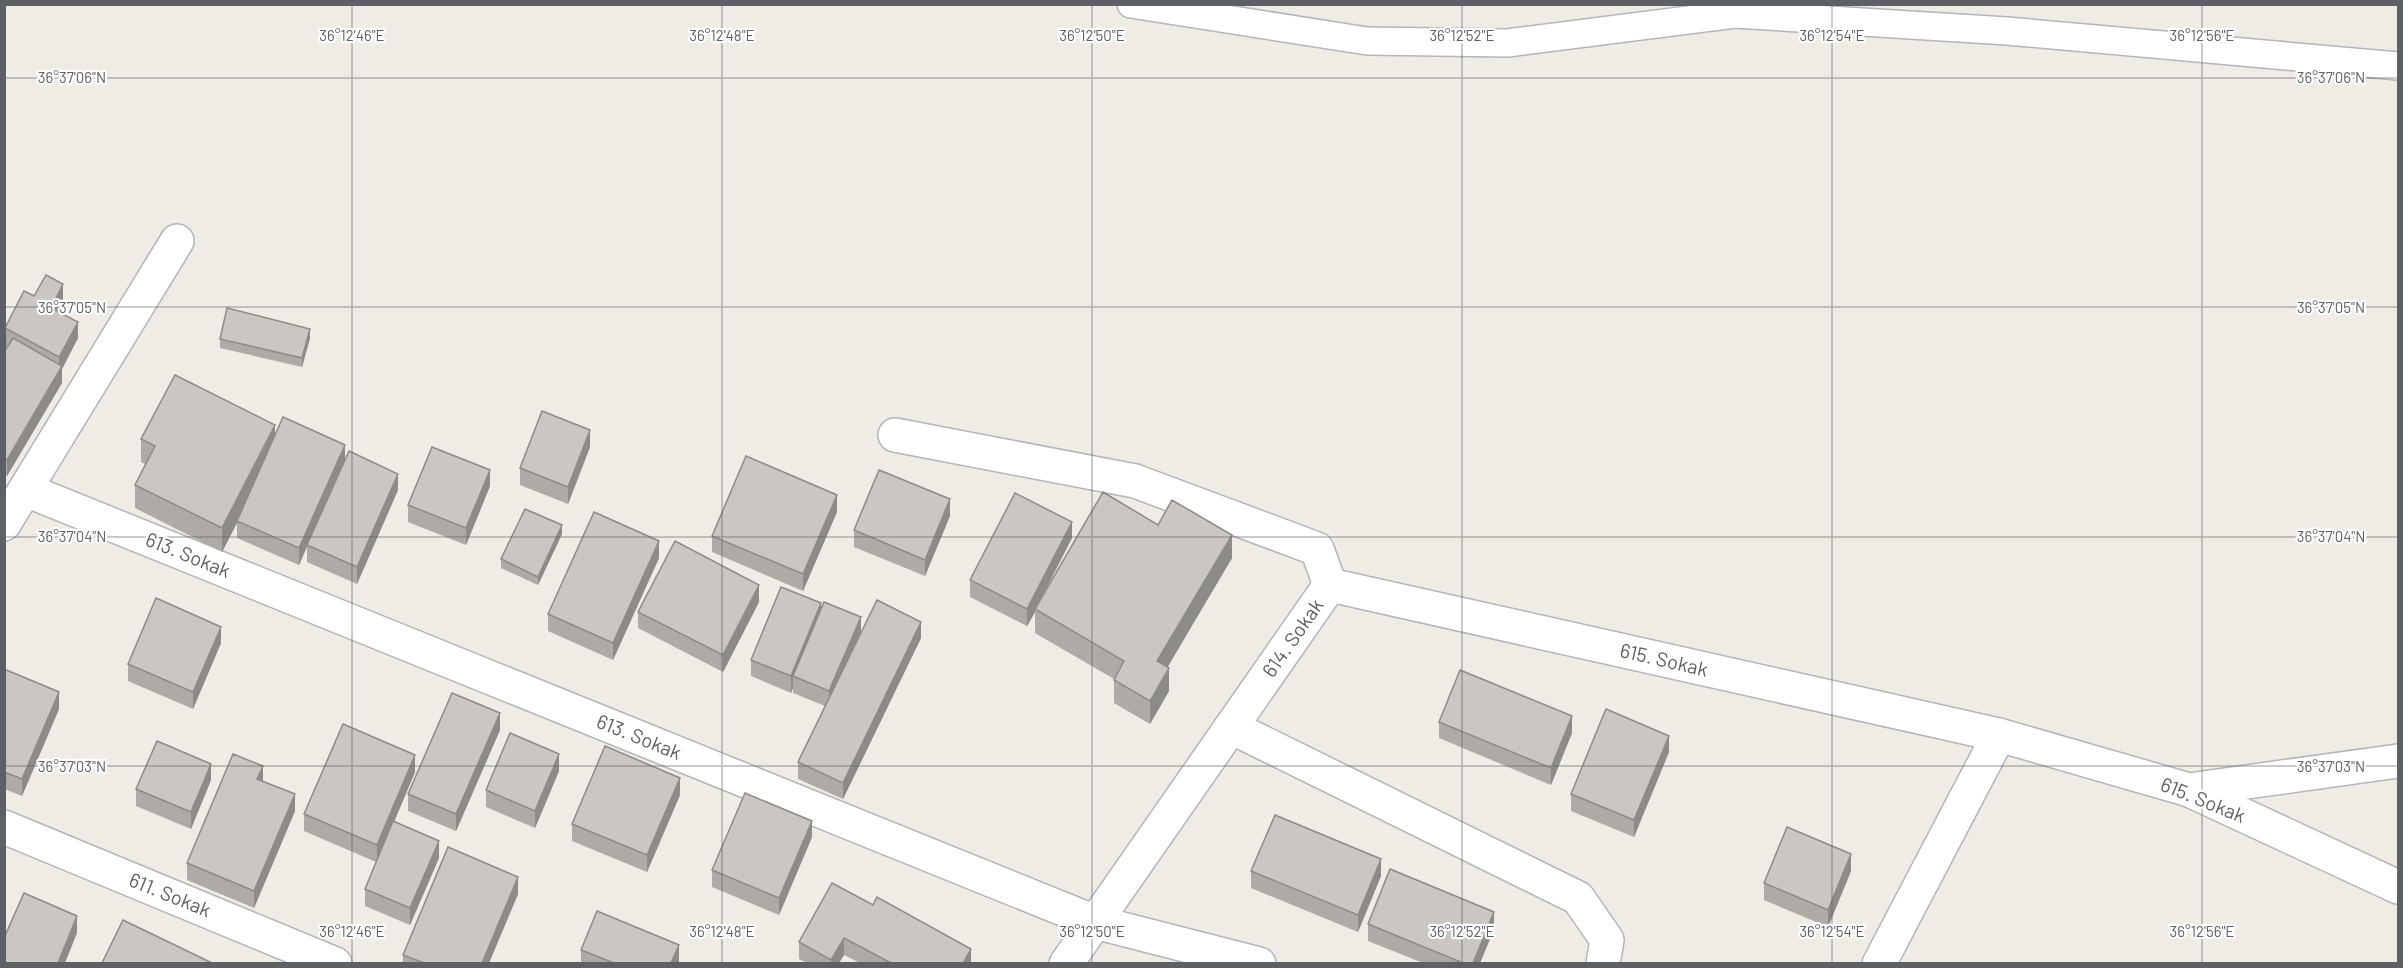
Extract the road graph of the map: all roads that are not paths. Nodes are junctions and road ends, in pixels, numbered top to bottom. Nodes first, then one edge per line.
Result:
1 (1131, 4) edge
2 (2398, 66) edge
3 (177, 241) dead end
4 (895, 435) dead end
5 (26, 490) junction
6 (4, 524) edge
7 (1330, 585) junction
8 (1231, 727) junction
9 (1999, 735) junction
10 (2398, 761) edge
11 (2189, 790) junction
12 (4, 827) edge
13 (2398, 887) edge
14 (1095, 922) junction
15 (335, 963) edge
16 (1066, 963) edge
17 (1259, 963) edge
18 (1603, 963) edge
19 (1879, 963) edge

1 - 2 lane
3 - 5 street
4 - 7 street, 614. Sokak
5 - 6 street
5 - 14 street, 613. Sokak
7 - 8 street, 614. Sokak
7 - 9 street, 615. Sokak
8 - 14 street, 614. Sokak
8 - 18 street
9 - 11 street, 615. Sokak
9 - 19 street
10 - 11 street
11 - 13 street, 615. Sokak
12 - 15 street, 611. Sokak
14 - 16 street, 614. Sokak
14 - 17 street, 613. Sokak

